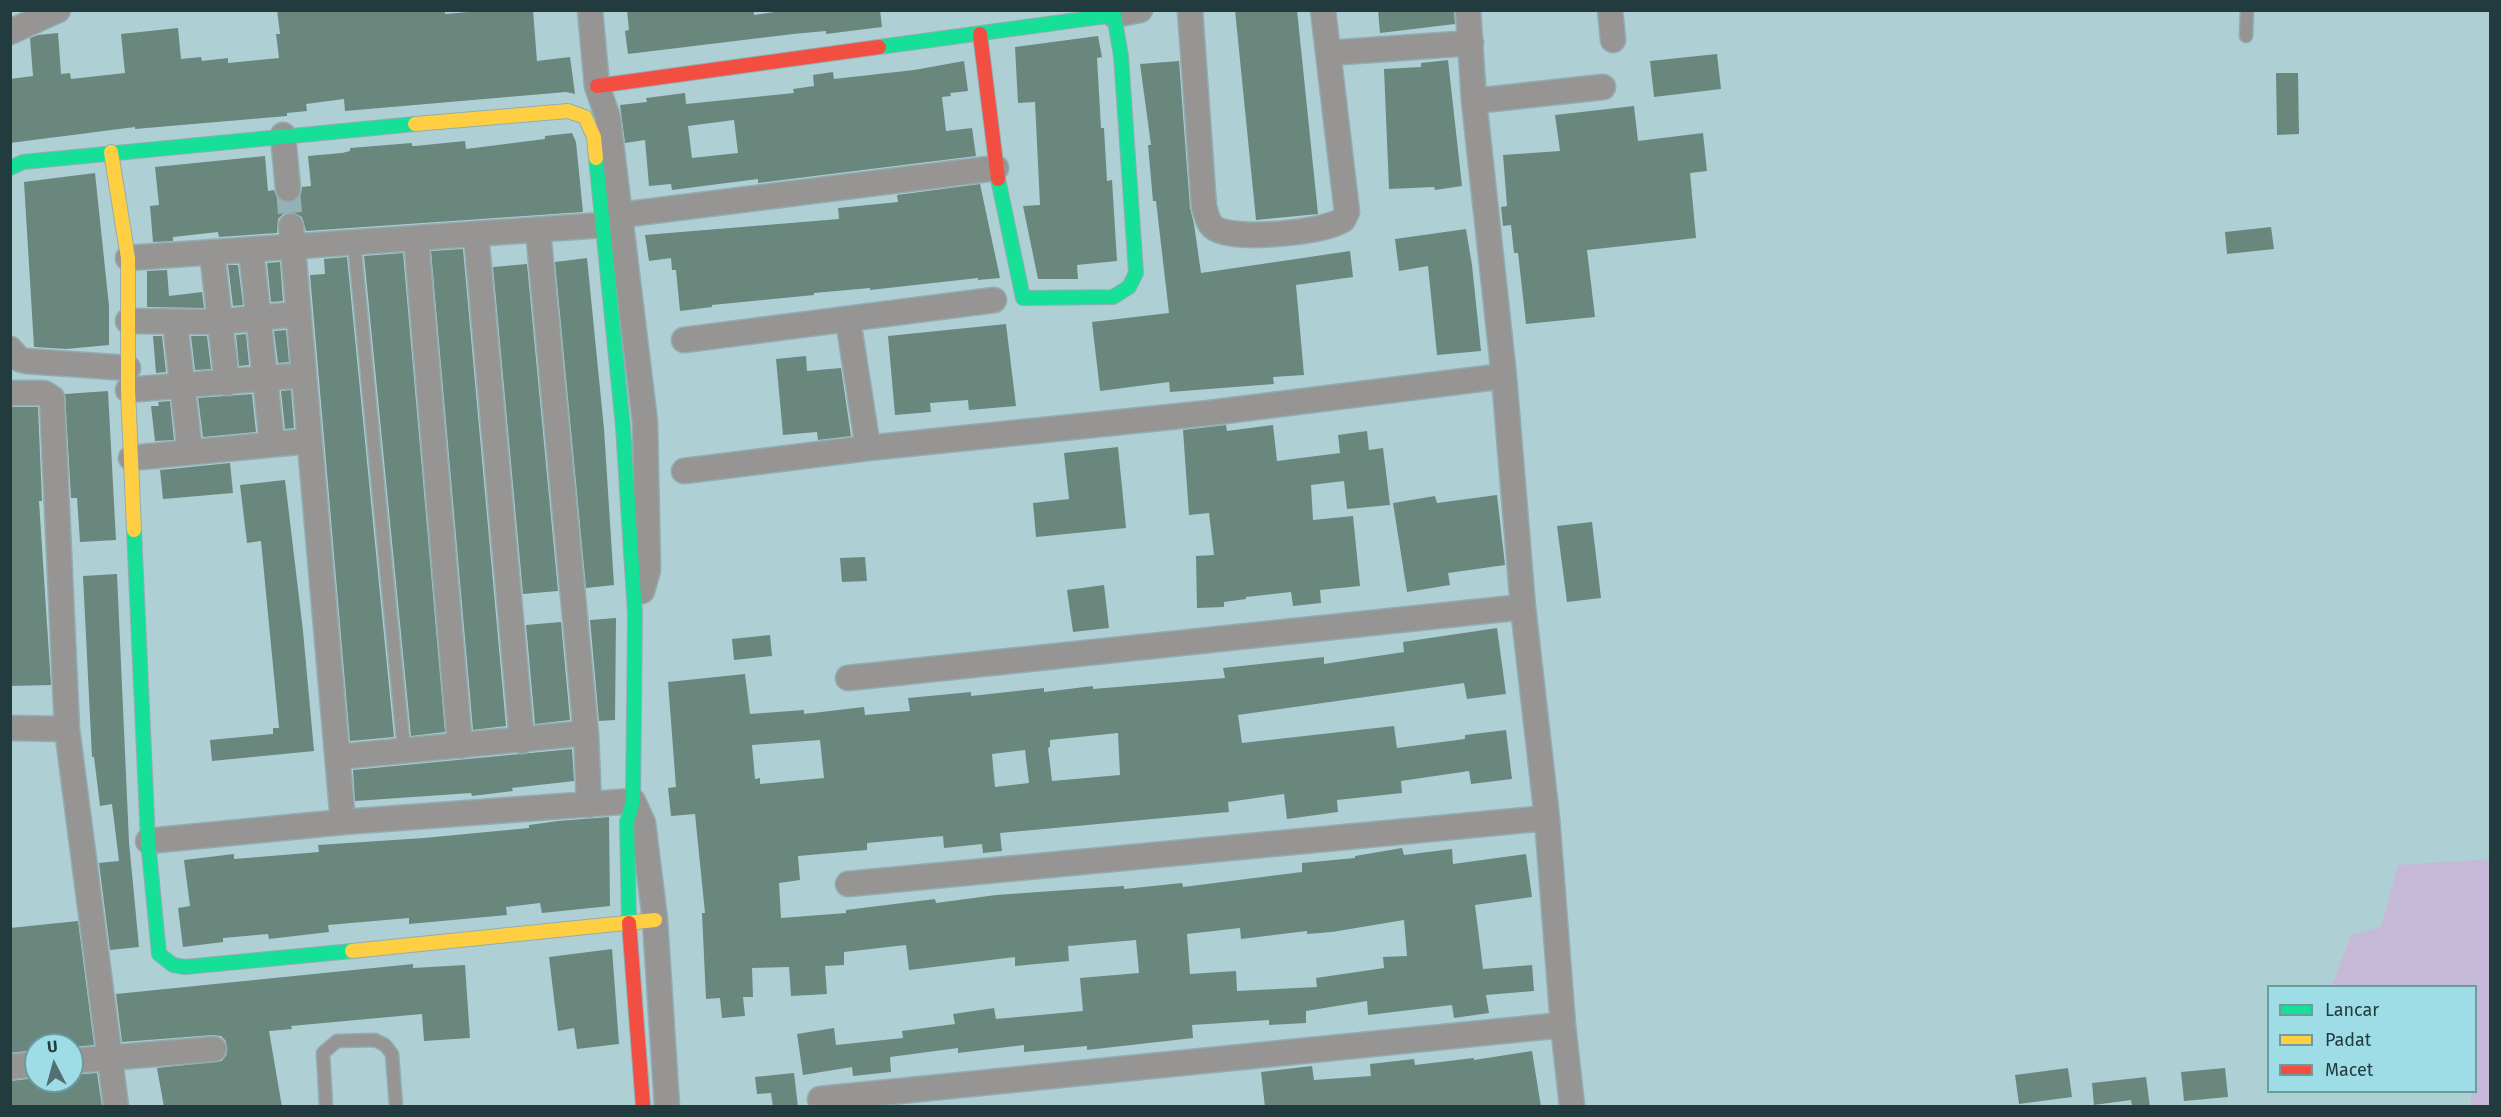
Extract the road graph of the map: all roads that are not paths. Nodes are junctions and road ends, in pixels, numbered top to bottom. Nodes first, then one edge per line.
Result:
1 (58, 10) edge
2 (590, 10) edge
3 (1140, 10) edge
4 (1190, 10) edge
5 (1323, 10) edge
6 (1468, 10) edge
7 (1610, 10) edge
8 (2247, 10) edge
9 (1114, 15) junction
10 (10, 32) edge
11 (980, 34) junction
12 (2246, 36) dead end
13 (1613, 40) dead end
14 (1471, 43) junction
15 (1329, 53) junction
16 (597, 86) junction
17 (1603, 87) dead end
18 (1474, 101) junction
19 (283, 135) junction
20 (111, 152) junction
21 (10, 168) edge
22 (996, 168) junction
23 (288, 189) tunnel mouth
24 (612, 220) junction
25 (538, 230) junction
26 (476, 234) junction
27 (291, 237) junction
28 (416, 238) junction
29 (354, 242) junction
30 (251, 250) junction
31 (212, 252) junction
32 (128, 258) junction
33 (994, 300) dead end
34 (298, 314) junction
35 (259, 316) junction
36 (848, 320) junction
37 (128, 321) junction
38 (218, 321) junction
39 (175, 323) junction
40 (684, 340) dead end
41 (10, 349) edge
42 (304, 375) junction
43 (1504, 376) junction
44 (128, 379) junction
45 (263, 380) junction
46 (227, 383) junction
47 (181, 387) junction
48 (10, 393) edge
49 (309, 441) junction
50 (272, 443) junction
51 (868, 448) junction
52 (190, 452) junction
53 (131, 458) junction
54 (684, 471) dead end
55 (1523, 607) junction
56 (635, 614) joint
57 (848, 678) dead end
58 (10, 728) edge
59 (67, 729) junction
60 (586, 733) junction
61 (522, 741) junction
62 (460, 746) junction
63 (404, 750) junction
64 (338, 758) junction
65 (633, 801) junction
66 (589, 805) junction
67 (1547, 818) junction
68 (343, 822) junction
69 (148, 841) junction
70 (848, 884) dead end
71 (655, 920) junction
72 (629, 922) junction
73 (1563, 1025) junction
74 (214, 1049) dead end
75 (108, 1057) junction
76 (84, 1060) edge
77 (820, 1099) dead end
78 (116, 1107) edge
79 (326, 1107) edge
80 (396, 1107) edge
81 (643, 1107) edge
82 (667, 1107) edge
83 (1572, 1107) edge

1 - 10 street
2 - 16 street
3 - 9 street
4 - 15 street
5 - 15 street
6 - 14 street
7 - 13 street
8 - 12 lane
9 - 11 street
9 - 22 street
11 - 16 street
11 - 22 street
14 - 15 street
14 - 18 street
16 - 24 street
17 - 18 street
18 - 43 street
19 - 20 street
19 - 23 street
19 - 24 street
20 - 21 street
20 - 32 street
22 - 24 street
24 - 25 street
24 - 56 street
25 - 26 street
25 - 60 street
26 - 28 street
26 - 61 street
27 - 29 street
27 - 30 street
27 - 34 street
28 - 29 street
28 - 62 street
29 - 63 lane
30 - 31 street
30 - 35 street
31 - 32 street
31 - 38 street
32 - 37 street
33 - 36 street
34 - 35 street
34 - 42 street
35 - 38 street
35 - 45 street
36 - 40 street
36 - 51 street
37 - 39 street
37 - 44 street
38 - 39 street
38 - 46 street
39 - 47 street
41 - 44 street
42 - 45 street
42 - 49 street
43 - 51 street
43 - 55 street
44 - 47 street
44 - 53 street
45 - 46 street
45 - 50 street
46 - 47 street
47 - 52 street
48 - 59 street
49 - 50 street
49 - 64 street
50 - 52 street
51 - 54 street
52 - 53 street
53 - 69 street
55 - 57 street
55 - 67 street
56 - 65 street
58 - 59 street
59 - 75 street
60 - 61 street
60 - 66 street
61 - 62 street
62 - 63 street
63 - 64 street
64 - 68 street
65 - 66 street
65 - 71 street
65 - 72 street
66 - 68 street
67 - 70 street
67 - 73 street
68 - 69 street
69 - 72 street
71 - 72 street
71 - 82 street
72 - 81 street
73 - 77 street
73 - 83 street
74 - 75 street
75 - 76 street
75 - 78 street
79 - 80 lane

